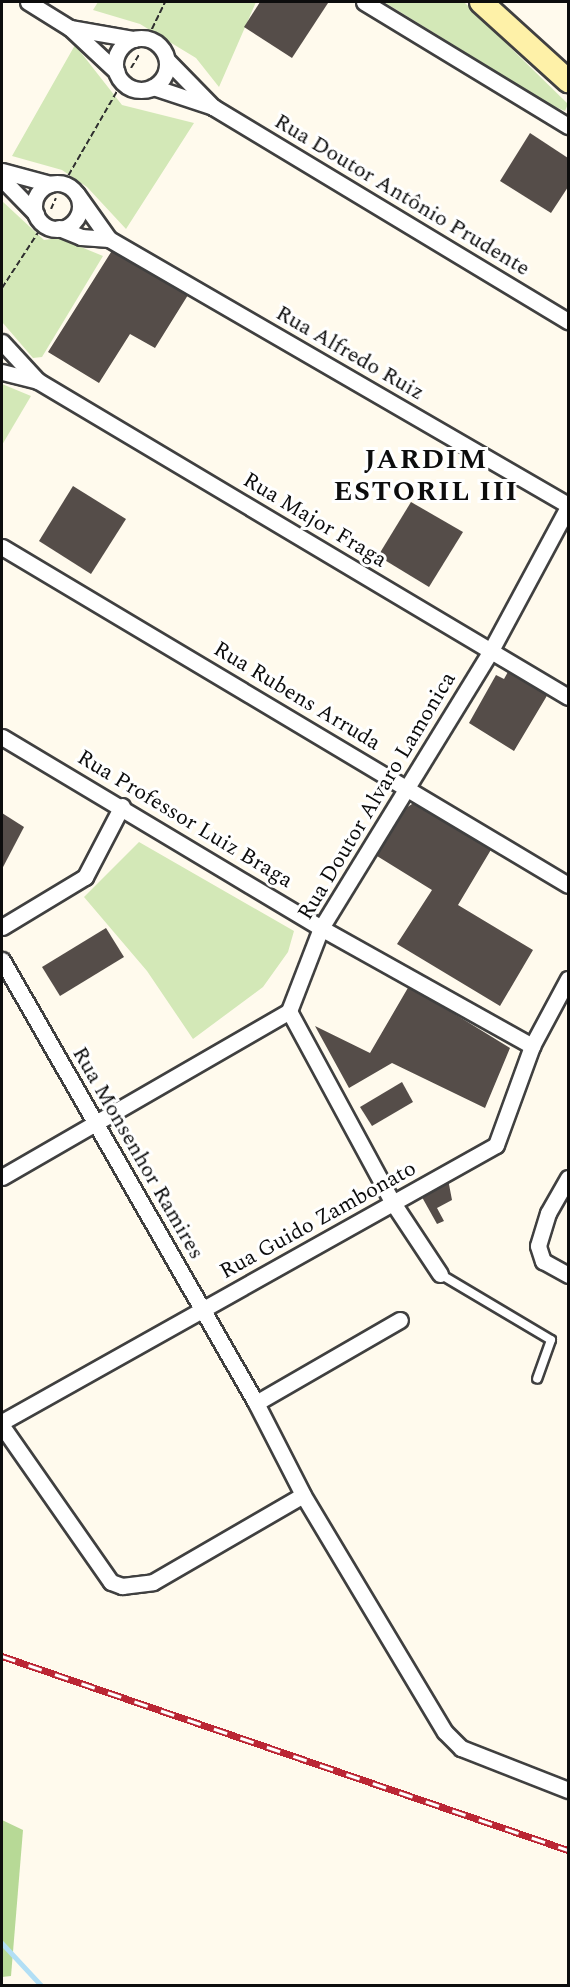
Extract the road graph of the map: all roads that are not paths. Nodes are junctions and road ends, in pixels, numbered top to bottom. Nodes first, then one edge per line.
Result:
1 (28, 2) edge
2 (364, 2) edge
3 (491, 5) edge
4 (70, 28) junction
5 (141, 39) junction
6 (167, 60) junction
7 (550, 64) junction
8 (120, 77) junction
9 (568, 81) edge
10 (153, 87) junction
11 (568, 93) edge
12 (213, 107) junction
13 (568, 126) edge
14 (2, 171) edge
15 (2, 179) edge
16 (57, 184) junction
17 (77, 194) junction
18 (40, 219) junction
19 (59, 228) junction
20 (109, 239) junction
21 (568, 321) edge
22 (2, 342) edge
23 (2, 372) edge
24 (38, 381) junction
25 (568, 506) edge
26 (2, 547) edge
27 (490, 652) junction
28 (568, 697) edge
29 (2, 737) edge
30 (408, 788) junction
31 (122, 806) junction
32 (568, 885) edge
33 (2, 927) edge
34 (321, 928) junction
35 (2, 960) edge
36 (568, 978) edge
37 (290, 1011) junction
38 (532, 1046) junction
39 (95, 1125) junction
40 (2, 1177) edge
41 (568, 1178) edge
42 (393, 1203) junction
43 (440, 1274) joint
44 (568, 1275) edge
45 (203, 1310) junction
46 (400, 1320) dead end
47 (537, 1378) dead end
48 (256, 1403) junction
49 (2, 1424) edge
50 (303, 1495) junction
51 (568, 1790) edge

1 - 4 street
2 - 13 street
3 - 7 street
4 - 5 street
4 - 8 street
5 - 6 street, Rua Doutor Antônio Prudente
5 - 8 street
6 - 10 street
6 - 12 street, Rua Doutor Antônio Prudente
7 - 9 street
7 - 11 street
8 - 10 street, Rua Doutor Antônio Prudente
10 - 12 street, Rua Doutor Antônio Prudente
12 - 21 street, Rua Doutor Antônio Prudente
14 - 16 street, Rua Alfredo Ruiz
15 - 18 street
16 - 17 street, Rua Alfredo Ruiz
16 - 18 street
17 - 19 street
17 - 20 street, Rua Alfredo Ruiz
18 - 19 street, Rua Alfredo Ruiz
19 - 20 street, Rua Alfredo Ruiz
20 - 25 street, Rua Alfredo Ruiz
22 - 24 street, Rua Major Fraga
23 - 24 street, Rua Major Fraga
24 - 27 street, Rua Major Fraga
25 - 27 street, Rua Doutor Alvaro Lamonica
26 - 30 street, Rua Rubens Arruda
27 - 28 street, Rua Major Fraga
27 - 30 street, Rua Doutor Alvaro Lamonica
29 - 31 street, Rua Professor Luiz Braga
30 - 32 street, Rua Rubens Arruda
30 - 34 street, Rua Doutor Alvaro Lamonica
31 - 33 street
31 - 34 street, Rua Professor Luiz Braga
34 - 37 street, Rua Doutor Alvaro Lamonica
34 - 38 street, Rua Professor Luiz Braga
35 - 39 street, Rua Monsenhor Ramires
36 - 38 street, Rua Guido Zambonato
37 - 39 street
37 - 42 street
38 - 42 street, Rua Guido Zambonato
39 - 40 street
39 - 45 street, Rua Monsenhor Ramires
41 - 44 street
42 - 43 street
42 - 45 street, Rua Guido Zambonato
43 - 47 lane
45 - 48 street, Rua Monsenhor Ramires
45 - 49 street, Rua Guido Zambonato
46 - 48 street
48 - 50 street, Rua Monsenhor Ramires
49 - 50 street
50 - 51 street, Rua Monsenhor Ramires

